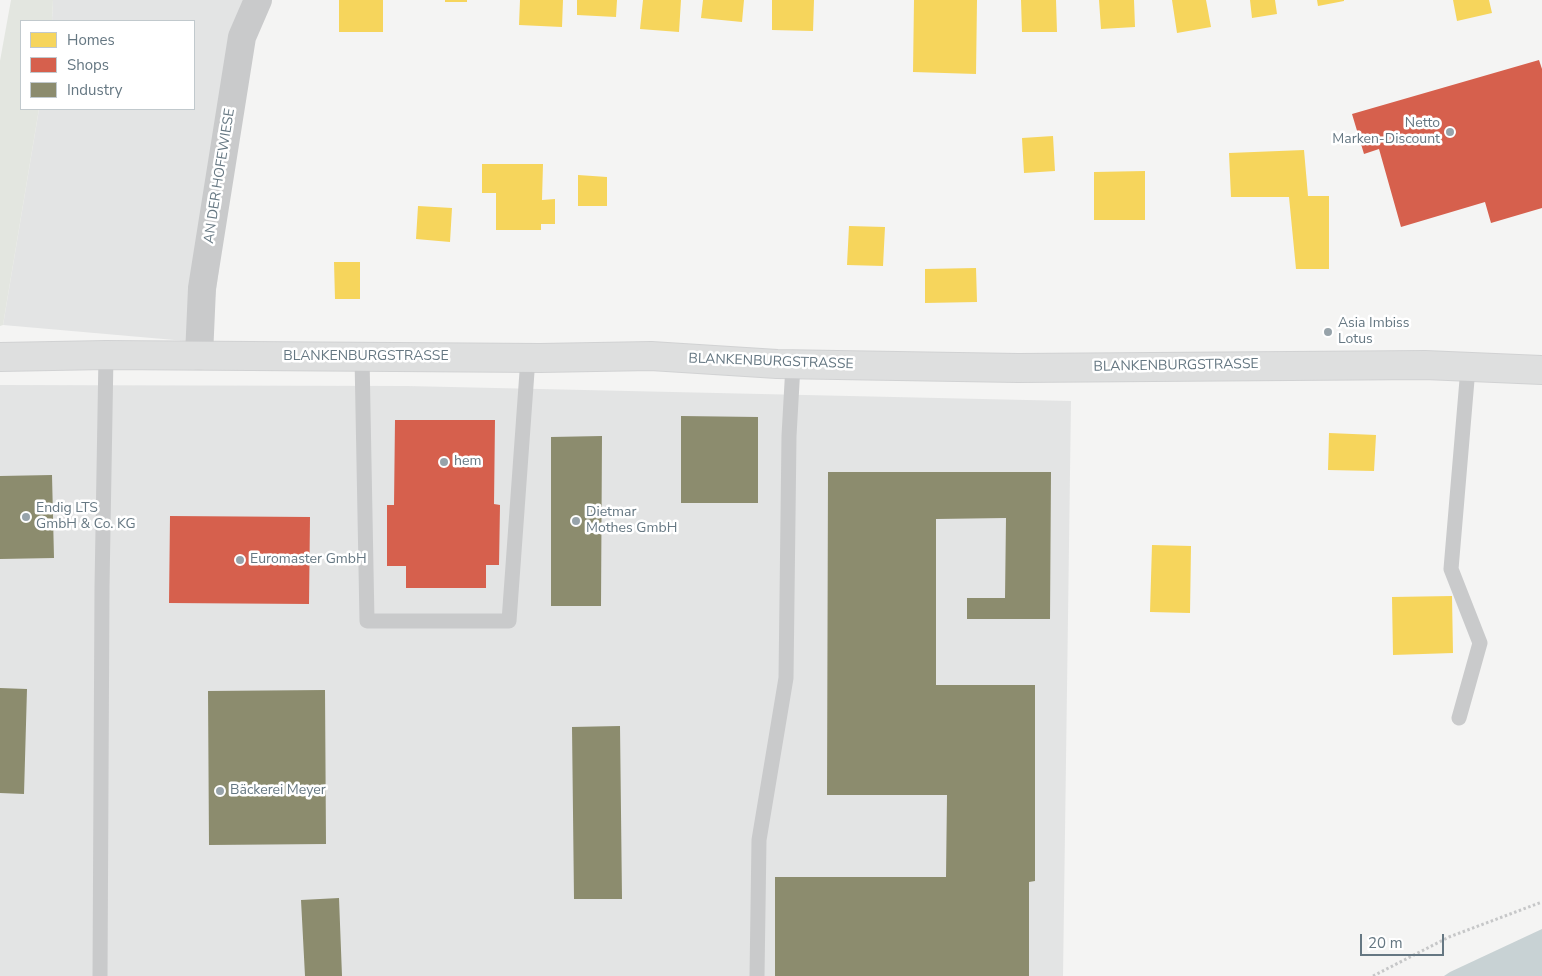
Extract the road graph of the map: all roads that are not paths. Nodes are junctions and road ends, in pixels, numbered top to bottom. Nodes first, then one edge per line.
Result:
1 (258, 0) edge
2 (106, 355) junction
3 (199, 356) junction
4 (0, 357) edge
5 (362, 357) junction
6 (528, 358) junction
7 (794, 365) junction
8 (1468, 368) junction
9 (1542, 370) edge
10 (1459, 718) dead end
11 (100, 976) edge
12 (757, 976) edge

1 - 3 street, AN DER HOFEWIESE
2 - 3 main road, BLANKENBURGSTRASSE
2 - 4 main road, BLANKENBURGSTRASSE
2 - 11 lane
3 - 5 main road, BLANKENBURGSTRASSE
5 - 6 main road, BLANKENBURGSTRASSE
5 - 6 lane
6 - 7 main road, BLANKENBURGSTRASSE
7 - 8 main road, BLANKENBURGSTRASSE
7 - 12 lane
8 - 9 main road, BLANKENBURGSTRASSE
8 - 10 lane

